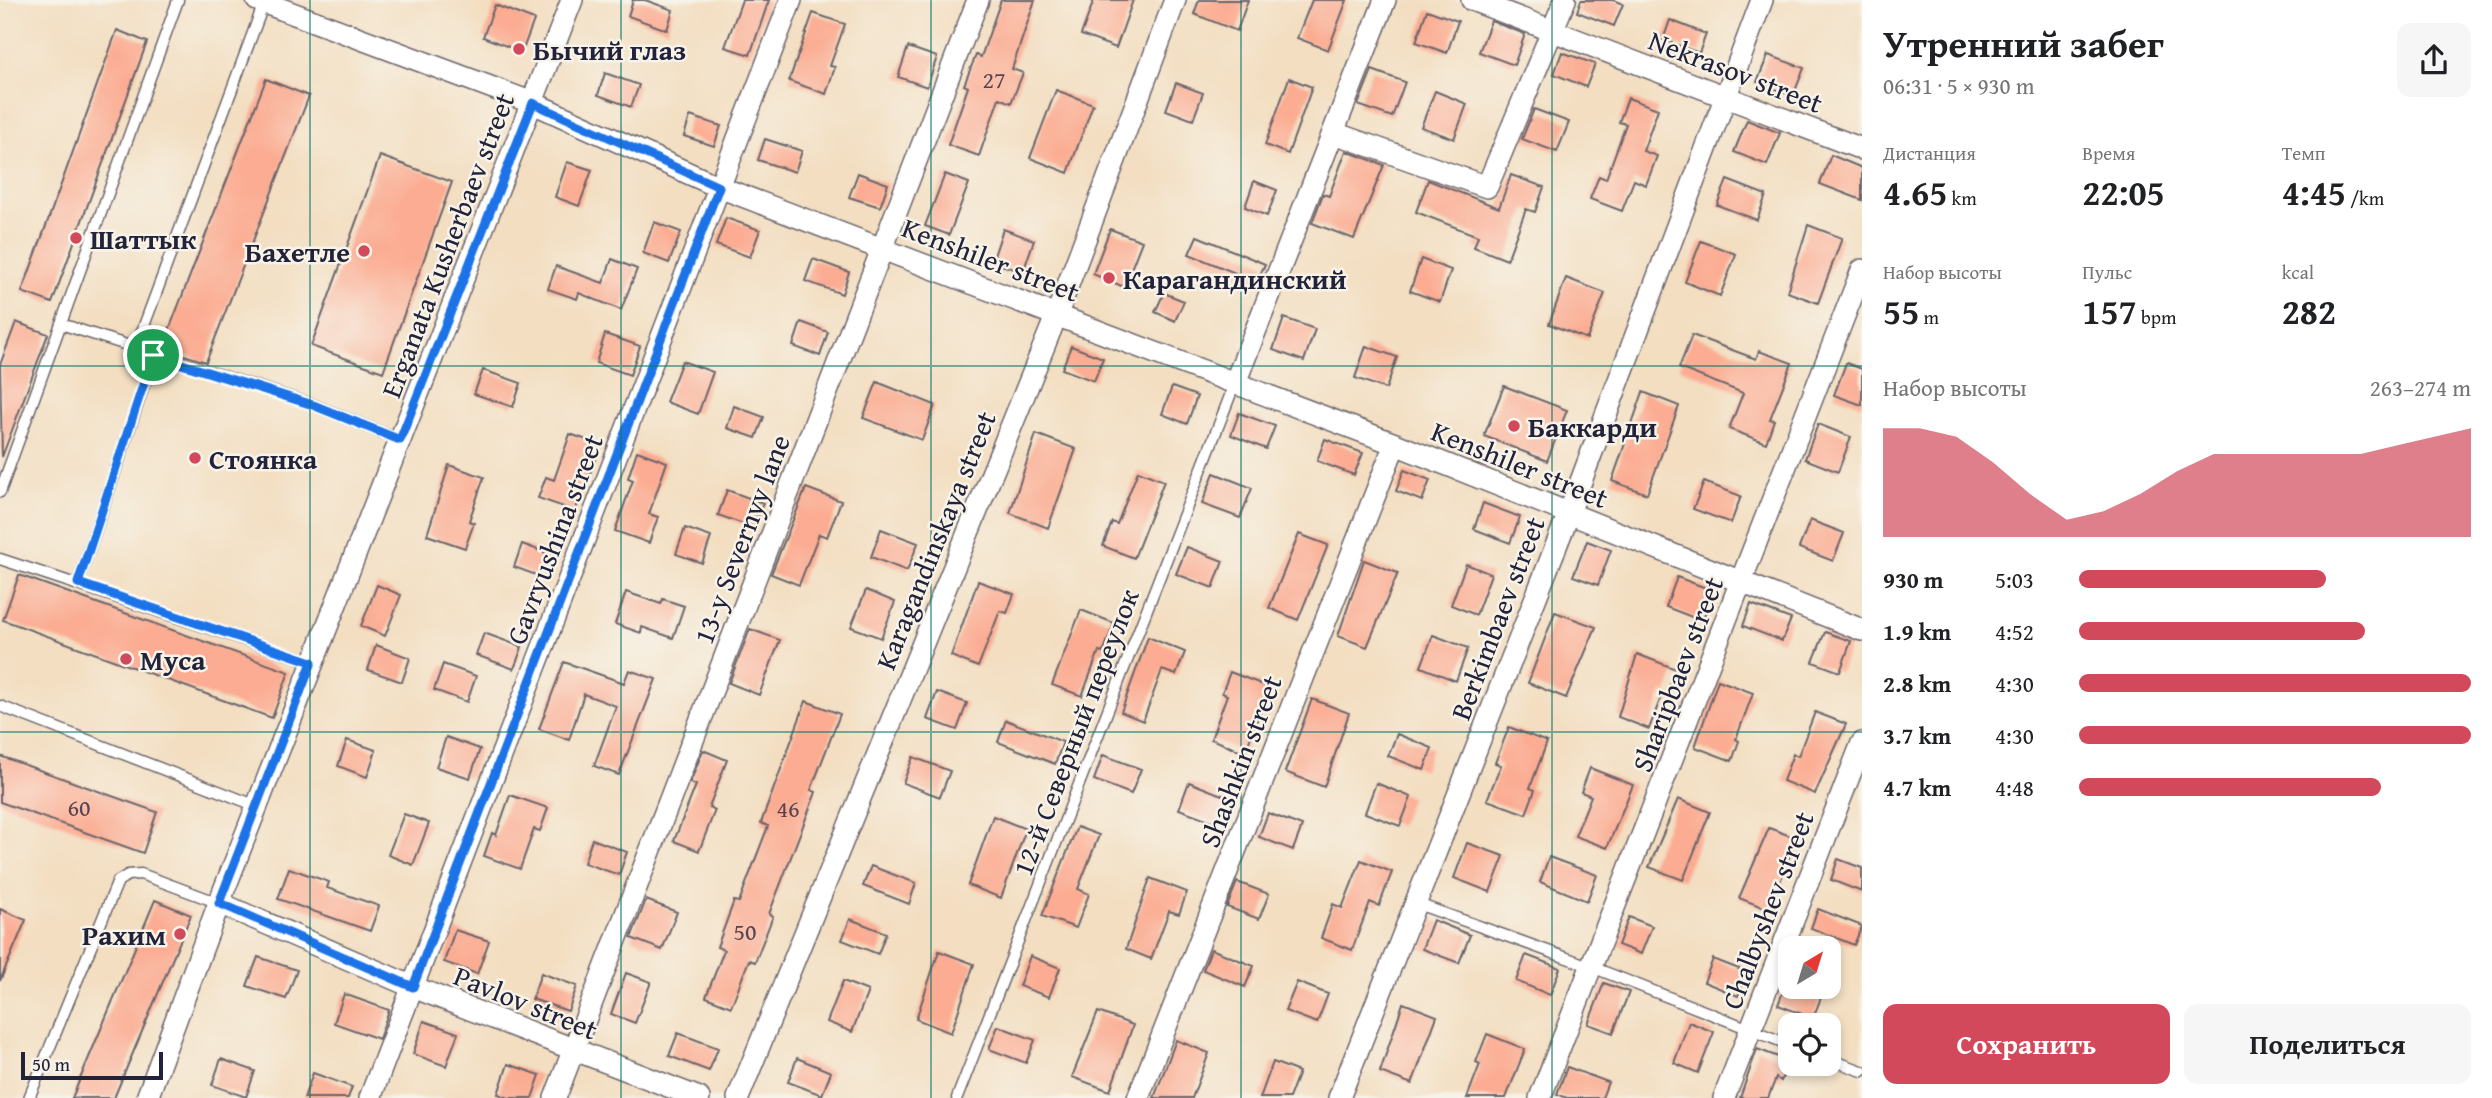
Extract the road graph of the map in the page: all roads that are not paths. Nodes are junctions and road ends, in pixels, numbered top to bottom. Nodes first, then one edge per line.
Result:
1 (178, 0) edge
2 (572, 0) edge
3 (791, 0) edge
4 (978, 0) edge
5 (1175, 0) edge
6 (1385, 0) edge
7 (1472, 0) edge
8 (1564, 0) edge
9 (1762, 0) edge
10 (260, 1) edge
11 (1552, 31) junction
12 (1723, 96) junction
13 (533, 103) junction
14 (1334, 133) junction
15 (1862, 149) edge
16 (719, 187) junction
17 (884, 247) junction
18 (1862, 270) edge
19 (1057, 314) junction
20 (61, 324) junction
21 (135, 349) junction
22 (153, 355) junction
23 (1235, 383) junction
24 (400, 440) junction
25 (1395, 444) junction
26 (0, 492) edge
27 (1569, 513) junction
28 (0, 559) edge
29 (78, 583) junction
30 (1743, 583) junction
31 (1862, 630) edge
32 (312, 662) junction
33 (0, 706) edge
34 (1862, 743) edge
35 (257, 806) junction
36 (219, 903) junction
37 (1415, 903) junction
38 (1591, 967) junction
39 (413, 987) junction
40 (1750, 1031) junction
41 (1778, 1041) edge
42 (574, 1051) junction
43 (1841, 1063) edge
44 (1862, 1071) edge
45 (29, 1098) edge
46 (147, 1098) edge
47 (370, 1098) edge
48 (555, 1098) edge
49 (699, 1098) edge
50 (738, 1098) edge
51 (957, 1098) edge
52 (1138, 1098) edge
53 (1339, 1098) edge
54 (1540, 1098) edge
55 (1724, 1098) edge

1 - 20 lane
2 - 13 street, Erganata Kusherbaev street
3 - 16 street, Gavryushina street
4 - 17 street, 13-y Severnyy lane
5 - 19 street, Karagandinskaya street
6 - 14 street
7 - 11 street, Nekrasov street
8 - 11 street
9 - 12 street, Berkimbaev street
10 - 13 street, Kenshiler street
10 - 21 lane
11 - 12 street, Nekrasov street
11 - 14 street
12 - 15 street, Nekrasov street
12 - 27 street, Berkimbaev street
13 - 16 street, Kenshiler street
13 - 24 street, Erganata Kusherbaev street
14 - 23 street
16 - 17 street, Kenshiler street
16 - 39 street, Gavryushina street
17 - 19 street, Kenshiler street
17 - 42 street, 13-y Severnyy lane
18 - 30 street, Sharipbaev street
19 - 23 street, Kenshiler street
19 - 50 street, Karagandinskaya street
20 - 21 lane
20 - 26 lane
21 - 22 lane
22 - 24 lane
22 - 29 lane
23 - 25 street, Kenshiler street
23 - 51 lane, 12-й Северный переулок
24 - 32 street, Erganata Kusherbaev street
25 - 27 street, Kenshiler street
25 - 52 street, Shashkin street
27 - 30 street, Kenshiler street
27 - 37 street, Berkimbaev street
28 - 29 lane
29 - 32 lane
30 - 31 street, Kenshiler street
30 - 38 street, Sharipbaev street
32 - 35 street, Erganata Kusherbaev street
33 - 35 lane
34 - 40 street, Chalbyshev street
35 - 36 street, Erganata Kusherbaev street
36 - 39 street, Pavlov street
36 - 45 lane
36 - 46 street, Erganata Kusherbaev street
37 - 38 lane
37 - 53 street, Berkimbaev street
38 - 40 lane
38 - 54 street, Sharipbaev street
39 - 42 street, Pavlov street
39 - 47 street, Gavryushina street
40 - 41 lane
40 - 55 street, Chalbyshev street
42 - 48 street, 13-y Severnyy lane
42 - 49 street, Pavlov street
43 - 44 lane

